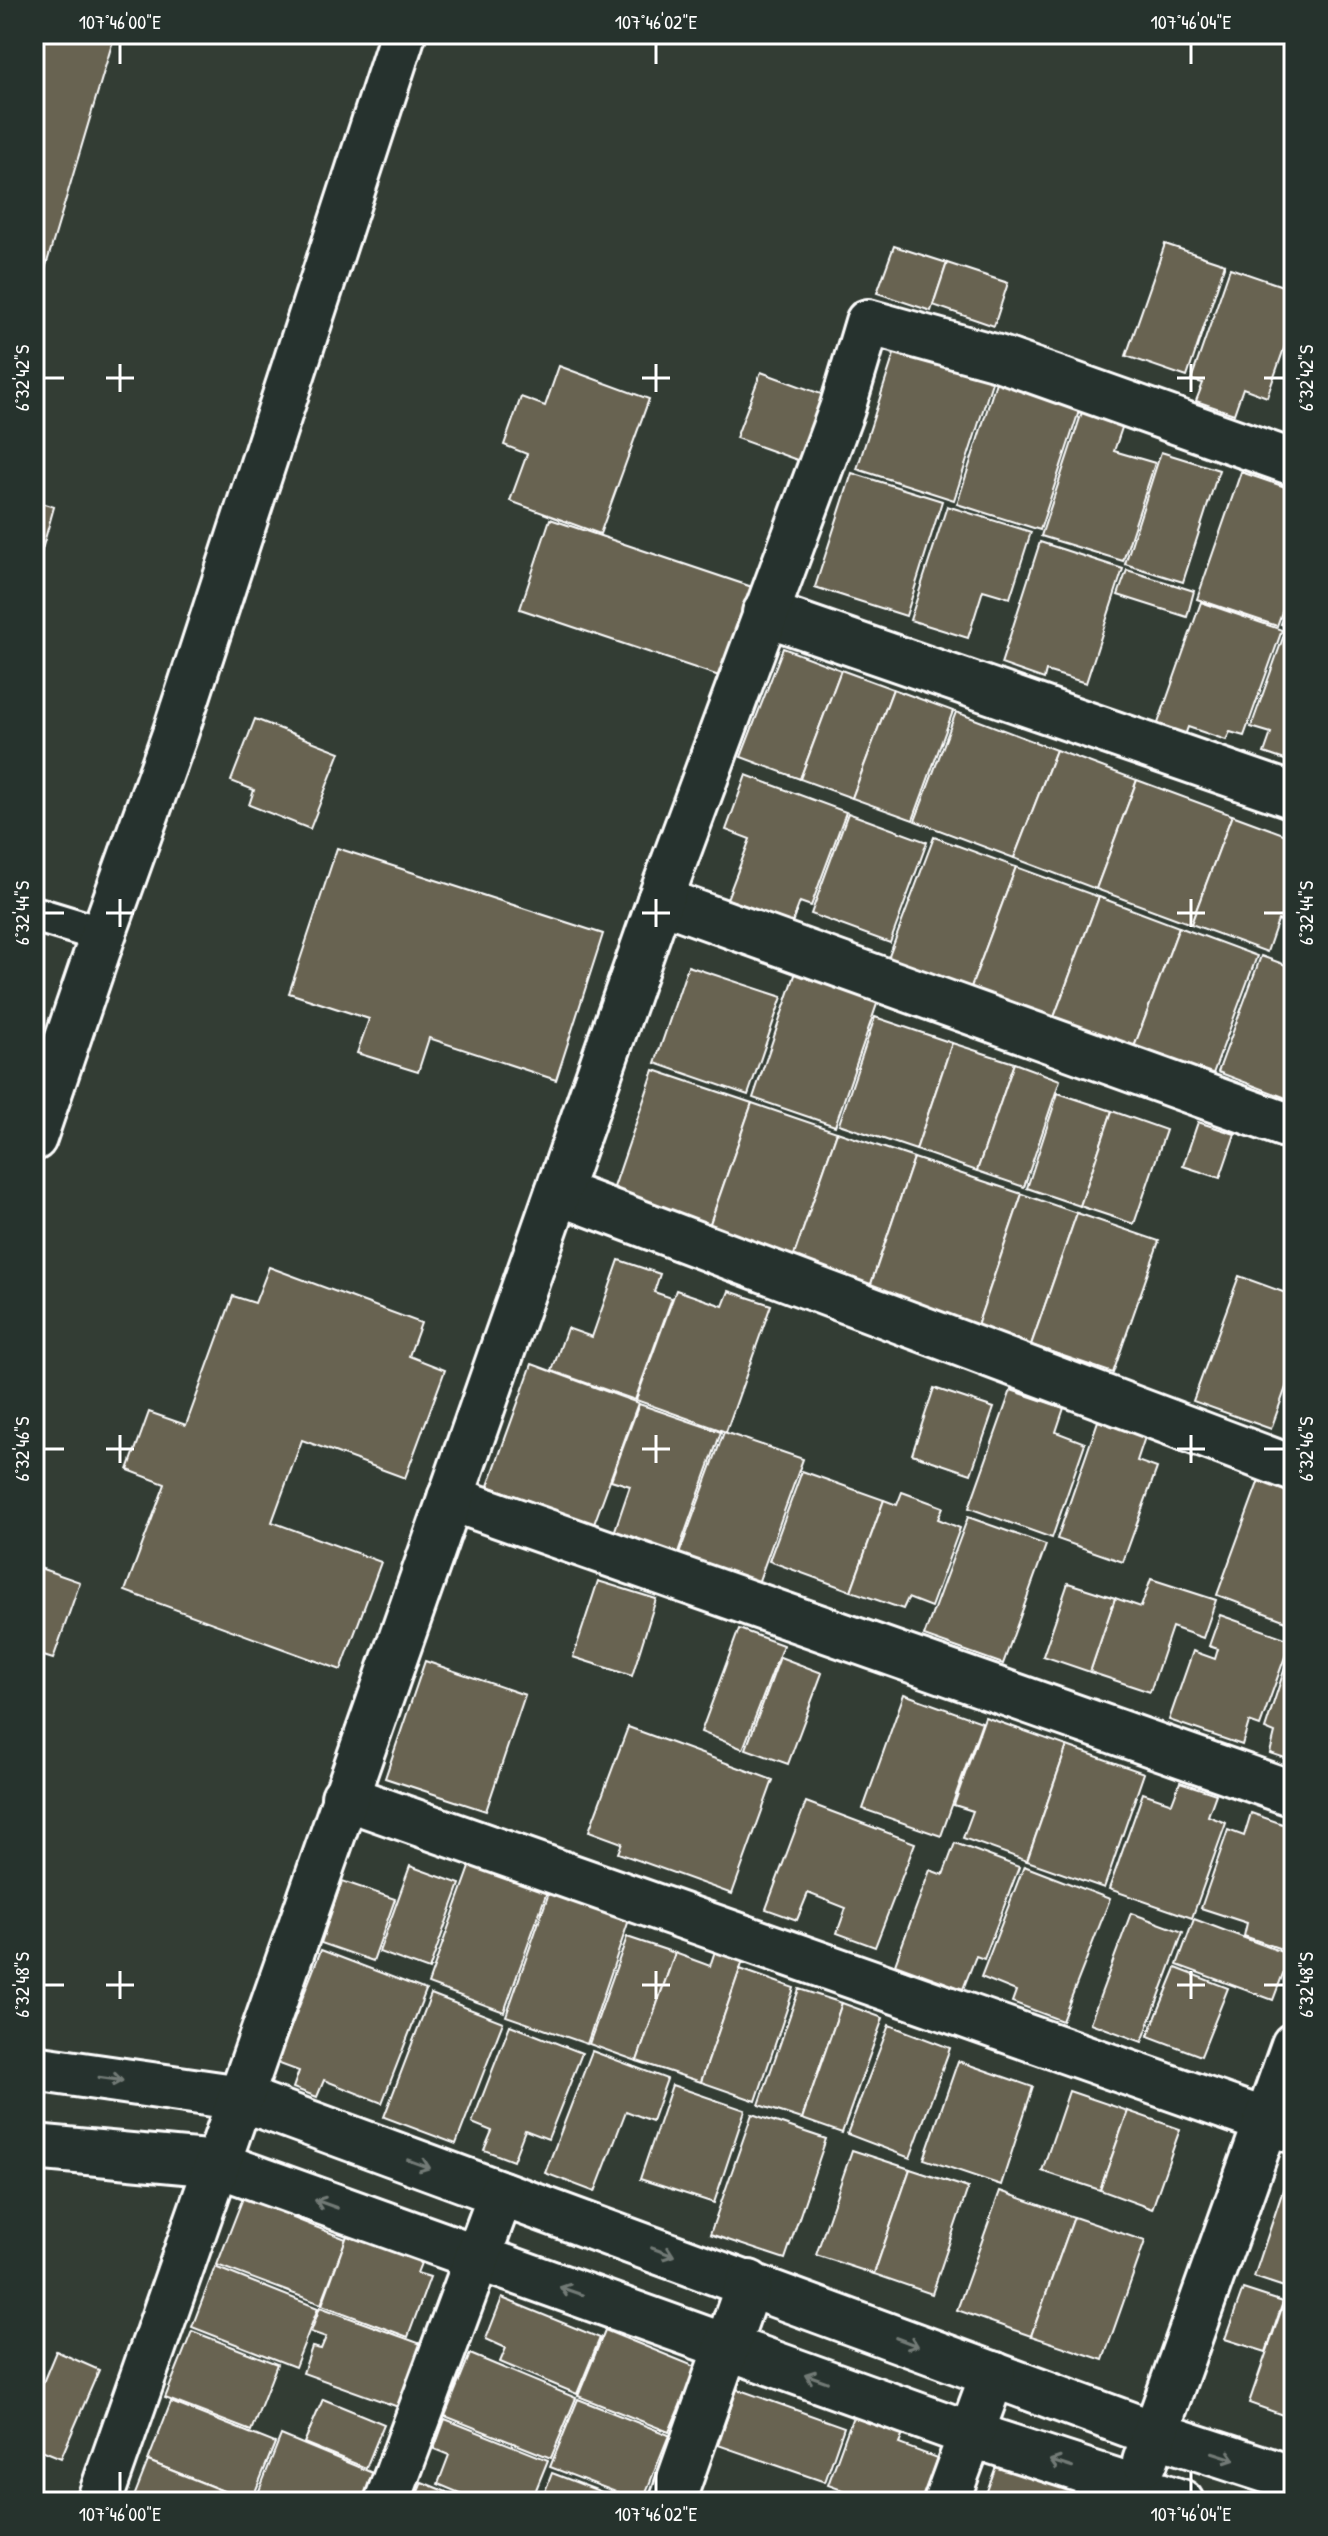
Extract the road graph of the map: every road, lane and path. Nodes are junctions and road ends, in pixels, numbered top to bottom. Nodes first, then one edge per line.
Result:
1 (403, 34) edge
2 (1294, 463) edge
3 (765, 613) junction
4 (1294, 796) edge
5 (660, 900) junction
6 (34, 914) edge
7 (103, 935) junction
8 (1294, 1128) edge
9 (34, 1138) edge
10 (558, 1192) junction
11 (1294, 1469) edge
12 (450, 1498) junction
13 (1294, 1794) edge
14 (344, 1797) junction
15 (1294, 2045) edge
16 (34, 2068) edge
17 (241, 2098) junction
18 (1280, 2126) edge
19 (34, 2147) edge
20 (217, 2164) junction
21 (501, 2194) junction
22 (476, 2258) junction
23 (749, 2283) junction
24 (726, 2346) junction
25 (993, 2374) junction
26 (970, 2434) junction
27 (1155, 2434) junction
28 (1294, 2479) edge
29 (1136, 2487) junction
30 (99, 2502) edge
31 (387, 2502) edge
32 (672, 2502) edge
33 (946, 2502) edge
34 (1181, 2502) edge

1 - 7 street
2 - 3 street
3 - 4 street
3 - 5 street
5 - 8 street
5 - 10 street
6 - 7 lane
7 - 9 street
10 - 11 street
10 - 12 street
12 - 13 street
12 - 14 street
14 - 17 street
14 - 18 street
15 - 18 street
16 -> 17 street
17 - 20 street
17 -> 21 street
18 - 27 street
19 - 20 street
22 -> 20 street
20 - 30 street
21 - 22 street
21 -> 23 street
24 -> 22 street
22 - 31 street
23 - 24 street
23 -> 25 street
26 -> 24 street
24 - 32 street
25 - 26 street
25 - 27 street
29 -> 26 street
26 - 33 street
27 -> 28 street
27 - 29 street
29 - 34 street

